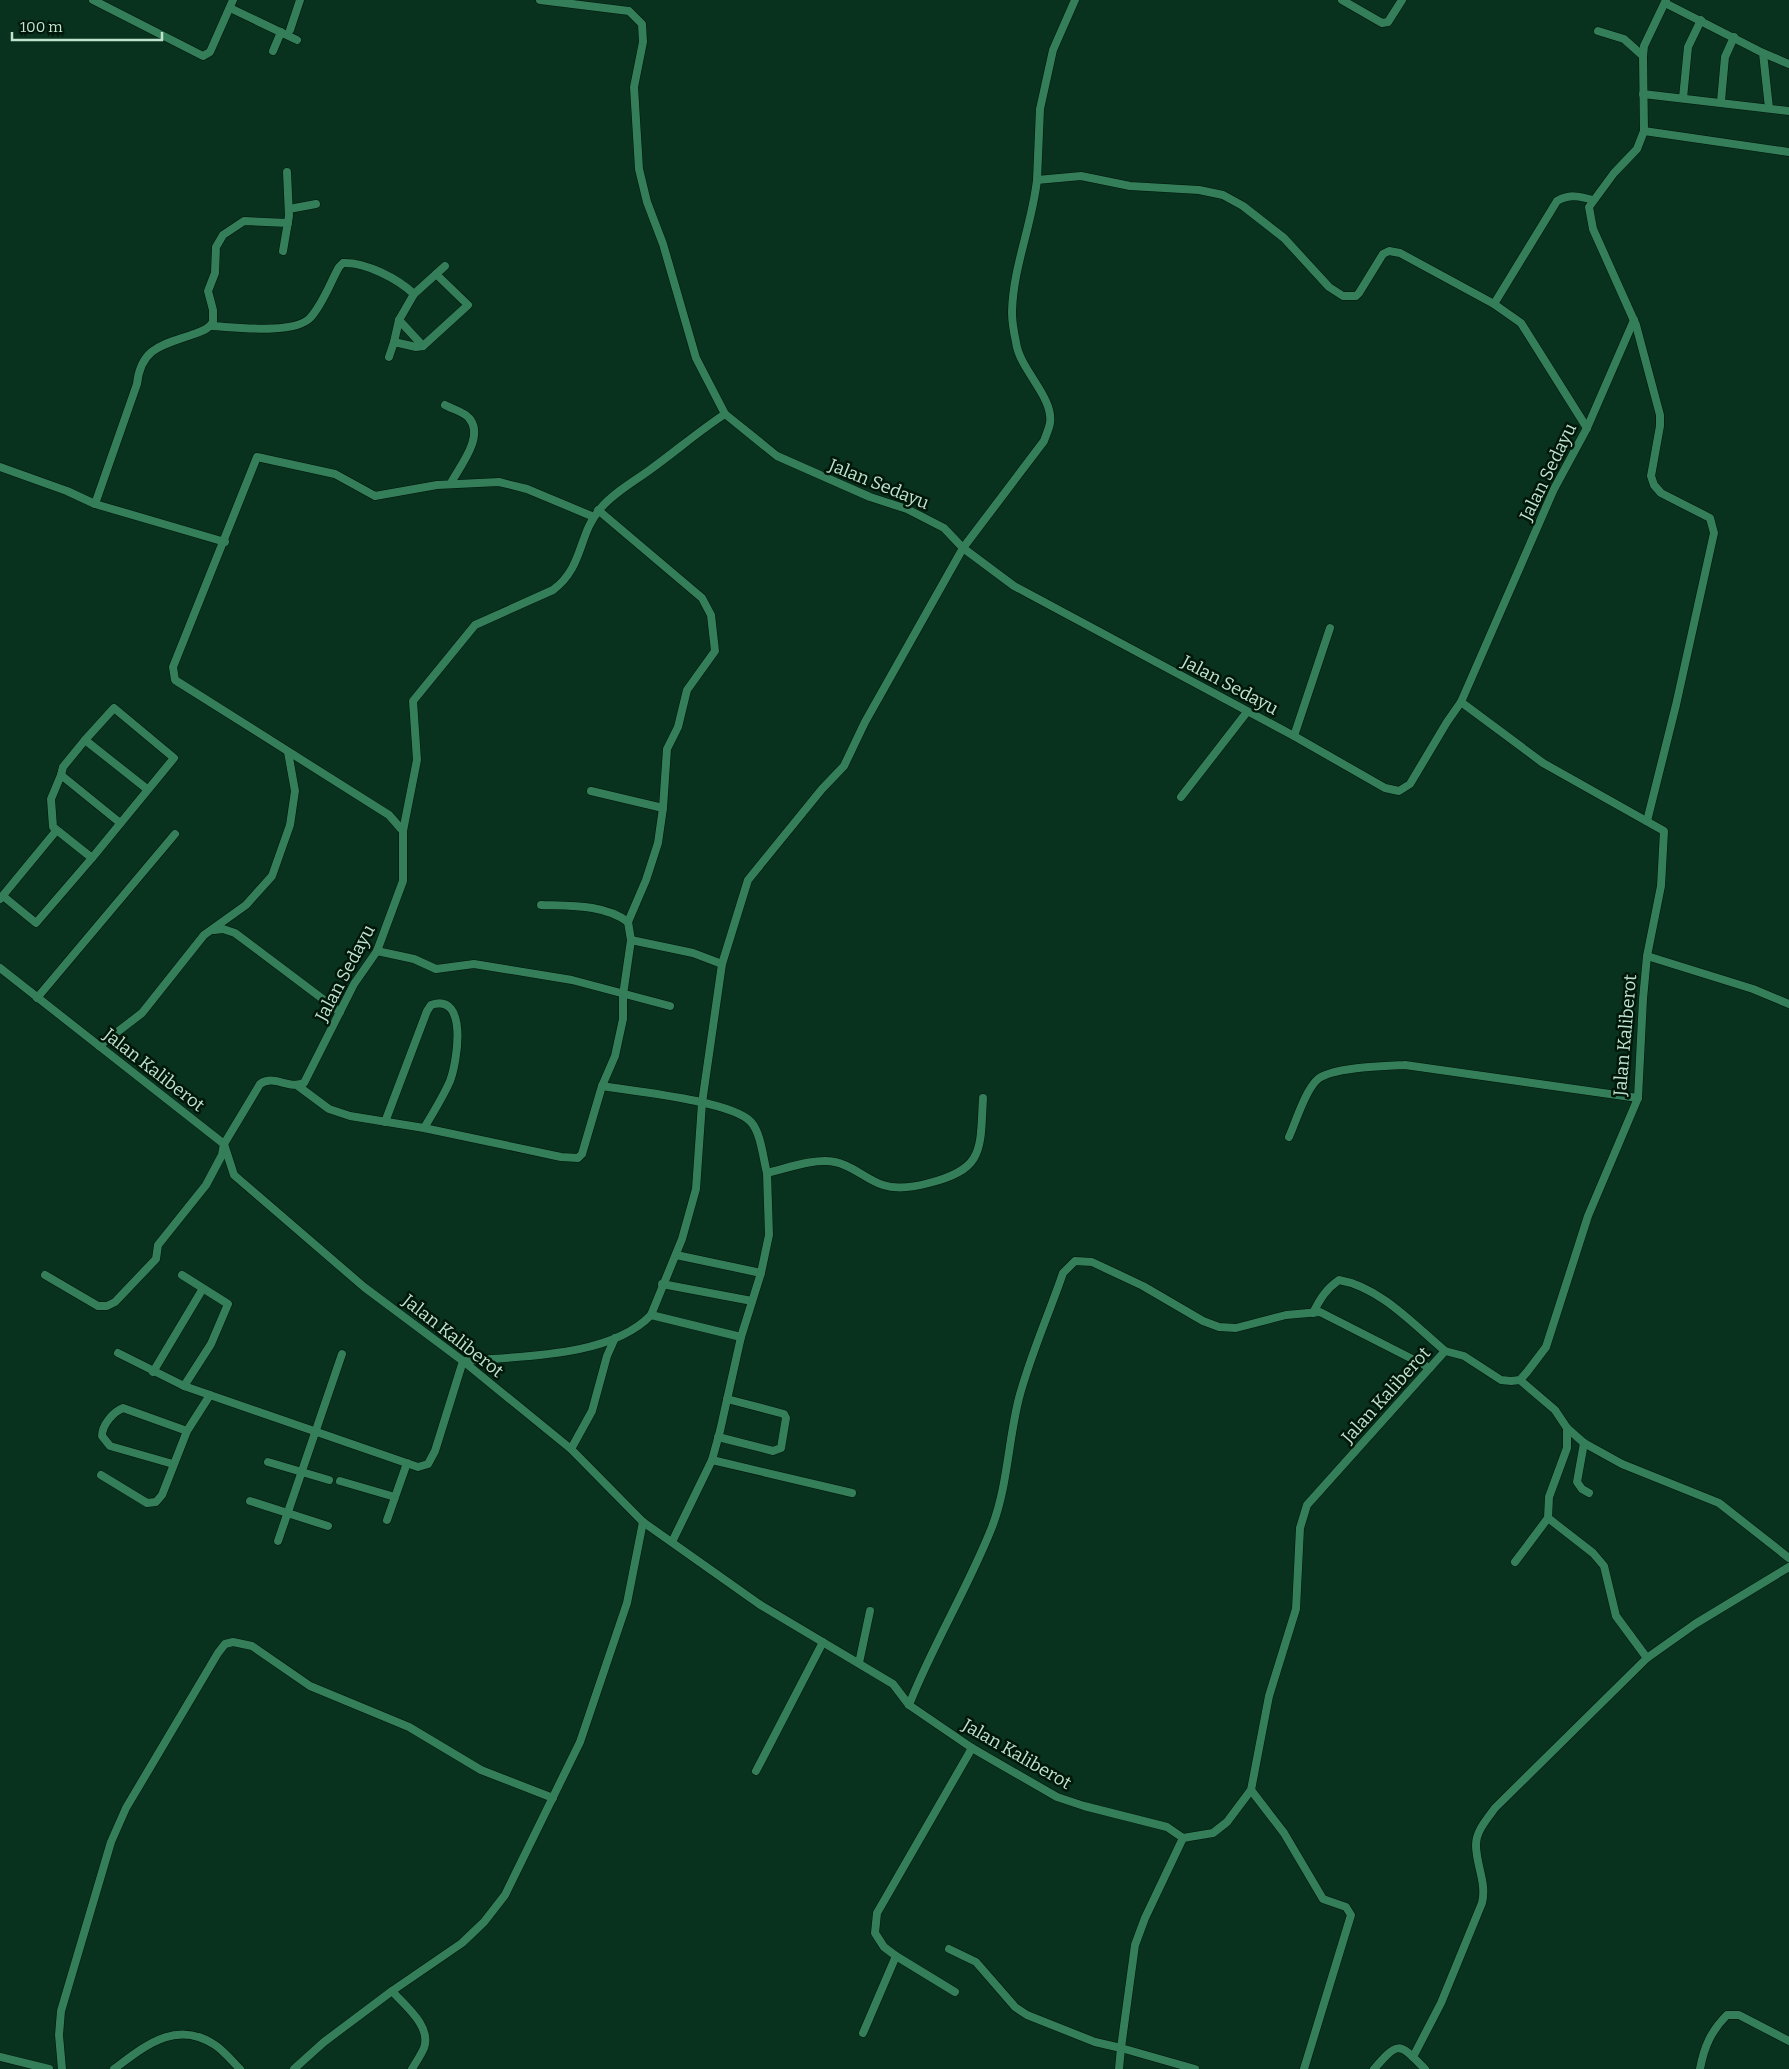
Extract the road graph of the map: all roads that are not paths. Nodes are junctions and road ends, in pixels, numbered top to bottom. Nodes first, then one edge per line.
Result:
1 (93, 0) edge
2 (233, 0) edge
3 (300, 0) edge
4 (540, 0) edge
5 (594, 0) edge
6 (1075, 0) edge
7 (1342, 0) edge
8 (1402, 0) edge
9 (1665, 1) edge
10 (589, 7) junction
11 (230, 8) junction
12 (1701, 20) junction
13 (290, 30) dead end
14 (1598, 31) dead end
15 (281, 32) junction
16 (1734, 37) junction
17 (296, 40) dead end
18 (274, 51) dead end
19 (1763, 53) junction
20 (1643, 56) junction
21 (1789, 64) edge
22 (1643, 94) junction
23 (1683, 98) junction
24 (1721, 102) junction
25 (1769, 108) junction
26 (1789, 111) edge
27 (1644, 131) junction
28 (1789, 152) edge
29 (287, 172) dead end
30 (1037, 180) junction
31 (1593, 200) junction
32 (316, 204) dead end
33 (289, 209) junction
34 (288, 223) junction
35 (283, 251) dead end
36 (445, 266) dead end
37 (436, 274) junction
38 (414, 294) junction
39 (1494, 304) junction
40 (399, 320) junction
41 (1634, 320) junction
42 (211, 326) junction
43 (394, 342) junction
44 (423, 346) junction
45 (389, 357) dead end
46 (445, 405) dead end
47 (725, 414) junction
48 (1587, 428) junction
49 (0, 467) edge
50 (452, 483) junction
51 (95, 504) junction
52 (596, 514) junction
53 (224, 542) junction
54 (963, 548) junction
55 (1330, 628) dead end
56 (1461, 702) junction
57 (1247, 712) junction
58 (1294, 736) junction
59 (85, 740) junction
60 (288, 752) junction
61 (61, 775) junction
62 (147, 789) junction
63 (591, 791) dead end
64 (1181, 797) dead end
65 (664, 808) junction
66 (1647, 821) junction
67 (119, 822) junction
68 (56, 831) junction
69 (403, 831) junction
70 (175, 834) dead end
71 (92, 858) junction
72 (1, 898) edge
73 (541, 905) dead end
74 (628, 922) junction
75 (213, 930) junction
76 (631, 940) junction
77 (377, 951) junction
78 (1647, 956) junction
79 (722, 964) junction
80 (0, 968) edge
81 (623, 995) junction
82 (37, 998) junction
83 (1789, 1004) edge
84 (670, 1006) dead end
85 (340, 1012) junction
86 (99, 1046) junction
87 (298, 1086) junction
88 (602, 1086) junction
89 (983, 1098) dead end
90 (1638, 1098) junction
91 (702, 1103) junction
92 (385, 1122) junction
93 (424, 1128) junction
94 (1289, 1137) dead end
95 (224, 1144) junction
96 (767, 1172) junction
97 (676, 1255) junction
98 (761, 1273) junction
99 (45, 1275) dead end
100 (182, 1275) dead end
101 (662, 1284) junction
102 (202, 1290) junction
103 (752, 1302) junction
104 (1312, 1313) junction
105 (650, 1315) junction
106 (741, 1337) junction
107 (615, 1338) junction
108 (1445, 1351) junction
109 (118, 1353) dead end
110 (342, 1354) dead end
111 (463, 1362) junction
112 (1430, 1368) junction
113 (153, 1372) junction
114 (1520, 1380) junction
115 (184, 1386) junction
116 (210, 1395) junction
117 (727, 1399) junction
118 (1567, 1428) junction
119 (316, 1430) junction
120 (187, 1431) junction
121 (718, 1437) junction
122 (1584, 1443) junction
123 (571, 1449) junction
124 (712, 1460) junction
125 (268, 1462) dead end
126 (407, 1463) junction
127 (173, 1464) junction
128 (302, 1471) junction
129 (101, 1475) dead end
130 (329, 1480) dead end
131 (340, 1481) dead end
132 (1589, 1492) dead end
133 (852, 1493) dead end
134 (395, 1498) junction
135 (250, 1501) dead end
136 (288, 1513) junction
137 (1548, 1518) junction
138 (387, 1520) dead end
139 (643, 1522) junction
140 (328, 1526) dead end
141 (278, 1540) dead end
142 (672, 1542) junction
143 (1789, 1558) edge
144 (1515, 1562) dead end
145 (1789, 1567) edge
146 (870, 1611) dead end
147 (823, 1642) junction
148 (1647, 1658) junction
149 (859, 1663) junction
150 (909, 1705) junction
151 (972, 1748) junction
152 (756, 1771) dead end
153 (1251, 1790) junction
154 (553, 1798) junction
155 (1183, 1838) junction
156 (949, 1949) dead end
157 (896, 1956) junction
158 (392, 1991) junction
159 (955, 1992) dead end
160 (863, 2033) dead end
161 (1789, 2042) edge
162 (1121, 2048) junction
163 (0, 2057) edge
164 (1413, 2057) junction
165 (49, 2069) edge
166 (62, 2069) edge
167 (114, 2069) edge
168 (240, 2069) edge
169 (294, 2069) edge
170 (412, 2069) edge
171 (1119, 2069) edge
172 (1195, 2069) edge
173 (1304, 2069) edge
174 (1374, 2069) edge
175 (1425, 2069) edge
176 (1700, 2069) edge

1 - 11 street
2 - 11 street
3 - 13 street
4 - 10 street
5 - 10 street
6 - 30 street
7 - 8 street
9 - 12 street
9 - 20 street
10 - 47 street
11 - 15 street
12 - 16 street
12 - 23 street
14 - 20 street
15 - 17 street
15 - 18 street
16 - 19 street
16 - 24 street
19 - 21 street
19 - 25 street
20 - 22 street
22 - 23 street
22 - 27 street
23 - 24 street
24 - 25 street
25 - 26 street
27 - 28 street
27 - 31 street
29 - 33 street
30 - 39 street
30 - 54 street
31 - 39 street
31 - 41 street
32 - 33 street
33 - 34 street
34 - 35 street
34 - 42 street
36 - 37 street
37 - 38 street
37 - 44 street
38 - 40 street
38 - 42 street
39 - 48 street
40 - 43 street
40 - 44 street
41 - 48 street, Jalan Sedayu
41 - 66 street
42 - 51 street
43 - 44 street
43 - 45 street
46 - 50 street
47 - 52 street
47 - 54 street, Jalan Sedayu
48 - 56 street, Jalan Sedayu
49 - 51 street
50 - 52 street
50 - 53 street
51 - 53 street
52 - 65 street
52 - 69 street, Jalan Sedayu
53 - 60 street
54 - 57 street, Jalan Sedayu
54 - 79 street
55 - 58 street
56 - 58 street, Jalan Sedayu
56 - 66 street, Jalan Kaliberot
57 - 58 street, Jalan Sedayu
57 - 64 street
59 - 61 street
59 - 62 street
59 - 62 street
60 - 69 street
60 - 75 street
61 - 67 street
61 - 68 street
62 - 67 street
63 - 65 street
65 - 74 street
66 - 78 street, Jalan Kaliberot
67 - 71 street
68 - 71 street
68 - 72 street
69 - 77 street, Jalan Sedayu
70 - 82 street
71 - 72 street
73 - 74 street
74 - 76 street
75 - 85 street
75 - 86 street
76 - 79 street
76 - 81 street
77 - 81 street
77 - 85 street, Jalan Sedayu
78 - 83 street
78 - 90 street, Jalan Kaliberot
79 - 91 street
80 - 82 street, Jalan Kaliberot
81 - 84 street
81 - 88 street
82 - 86 street, Jalan Kaliberot
85 - 87 street, Jalan Sedayu
86 - 95 street, Jalan Kaliberot
87 - 92 street
87 - 95 street
88 - 91 street
88 - 93 street
89 - 96 street
90 - 94 street
90 - 114 street, Jalan Kaliberot
91 - 96 street
91 - 97 street
92 - 93 street
92 - 93 street
95 - 99 street
95 - 111 street, Jalan Kaliberot
96 - 98 street
97 - 98 street
97 - 101 street
98 - 103 street
100 - 102 street
101 - 103 street
101 - 105 street
102 - 113 street
102 - 115 street
103 - 106 street
104 - 108 street
104 - 112 street
104 - 150 street
105 - 106 street
105 - 107 street
106 - 117 street
107 - 111 street
107 - 123 street
108 - 112 street, Jalan Kaliberot
108 - 114 street, Jalan Kaliberot
109 - 113 street
110 - 119 street
111 - 123 street, Jalan Kaliberot
111 - 126 street
112 - 153 street, Jalan Kaliberot
113 - 115 street
114 - 118 street
115 - 116 street
116 - 119 street
116 - 120 street
117 - 121 street
117 - 121 street
118 - 122 street
118 - 137 street
119 - 126 street
119 - 128 street
120 - 127 street
120 - 127 street
121 - 124 street
122 - 132 street
122 - 143 street
123 - 139 street, Jalan Kaliberot
124 - 133 street
124 - 142 street
125 - 128 street
126 - 134 street
127 - 129 street
128 - 130 street
128 - 136 street
131 - 134 street
134 - 138 street
135 - 136 street
136 - 140 street
136 - 141 street
137 - 144 street
137 - 148 street
139 - 142 street, Jalan Kaliberot
139 - 154 street
142 - 147 street, Jalan Kaliberot
145 - 148 street
146 - 149 street
147 - 149 street, Jalan Kaliberot
147 - 152 street
148 - 164 street
149 - 150 street, Jalan Kaliberot
150 - 151 street, Jalan Kaliberot
151 - 155 street, Jalan Kaliberot
151 - 157 street
153 - 155 street, Jalan Kaliberot
153 - 173 street
154 - 158 street
154 - 166 street
155 - 162 street
156 - 162 street
157 - 159 street
157 - 160 street
158 - 169 street
158 - 170 street
161 - 176 street
162 - 171 street
162 - 172 street
163 - 165 street
164 - 174 street
164 - 175 street
167 - 168 street

